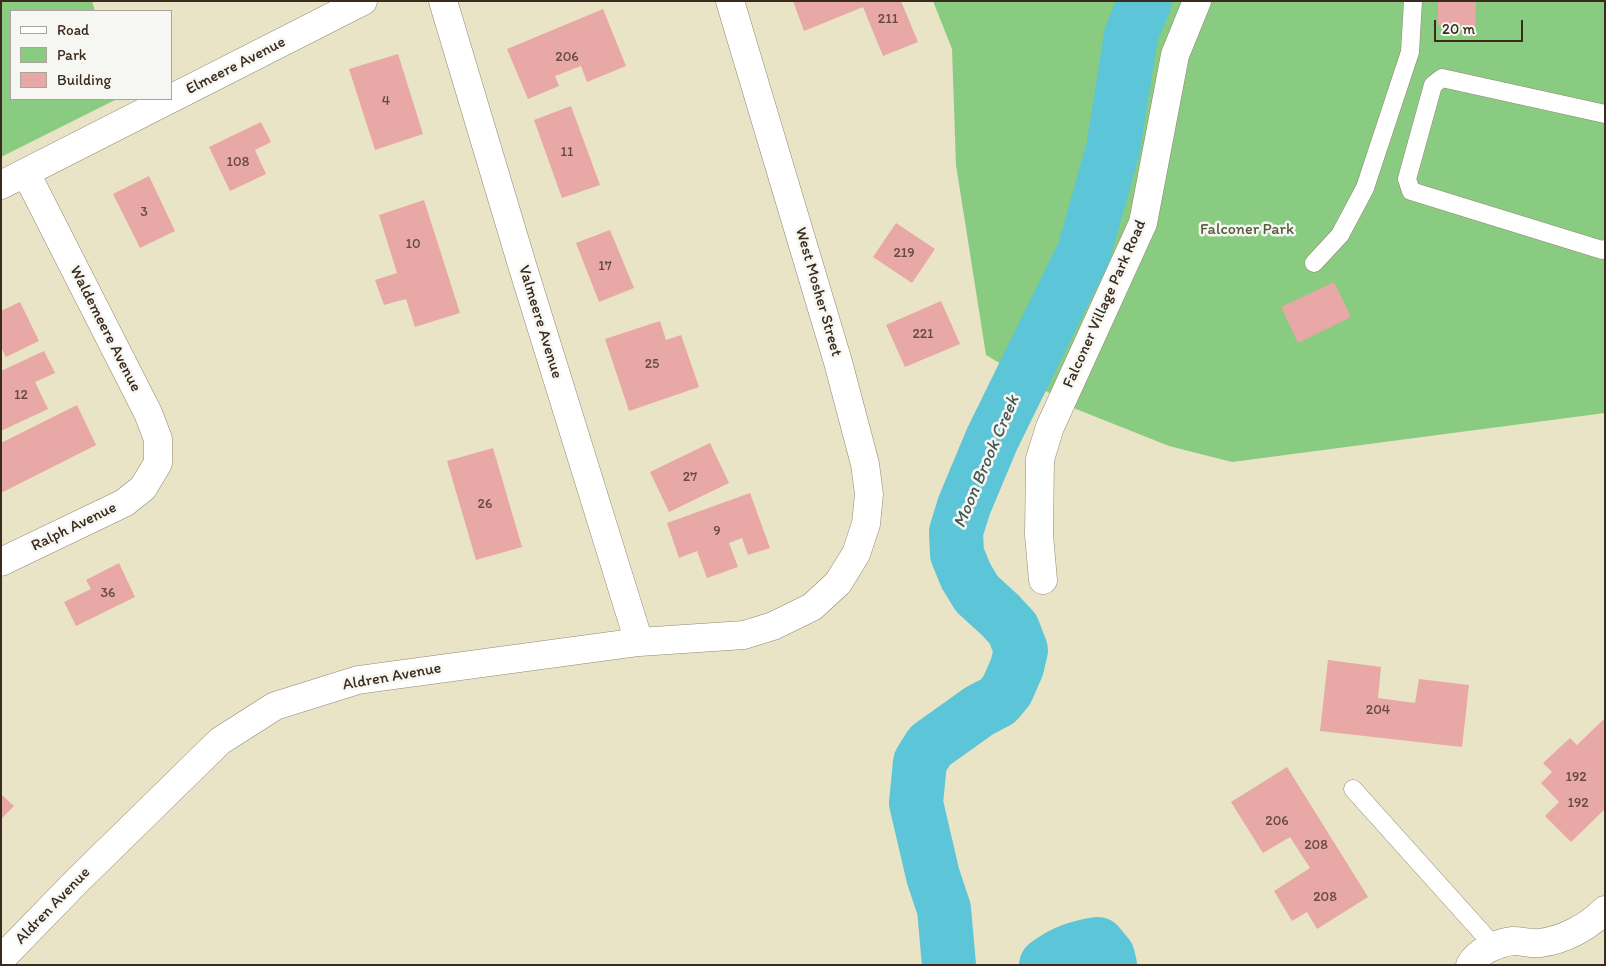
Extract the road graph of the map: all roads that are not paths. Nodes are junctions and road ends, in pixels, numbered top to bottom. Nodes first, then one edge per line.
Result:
1 (363, 1) edge
2 (443, 1) edge
3 (730, 1) edge
4 (1197, 1) edge
5 (1413, 1) edge
6 (172, 98) edge
7 (168, 100) edge
8 (1605, 114) edge
9 (26, 172) junction
10 (1, 185) edge
11 (1605, 249) edge
12 (1314, 263) dead end
13 (143, 488) joint
14 (1, 562) edge
15 (1043, 580) dead end
16 (838, 583) joint
17 (639, 642) junction
18 (1353, 790) dead end
19 (1605, 910) edge
20 (1494, 946) junction
21 (1, 959) edge
22 (1470, 965) edge

1 - 6 street, Elmeere Avenue
2 - 17 street, Valmeere Avenue
3 - 16 street, West Mosher Street
4 - 15 street, Falconer Village Park Road
5 - 12 lane
7 - 9 street, Elmeere Avenue
8 - 11 lane
9 - 10 street, Elmeere Avenue
9 - 13 street, Waldemeere Avenue
13 - 14 street, Ralph Avenue
16 - 17 street, Aldren Avenue
17 - 21 street, Aldren Avenue
18 - 20 lane
19 - 20 street
20 - 22 street

